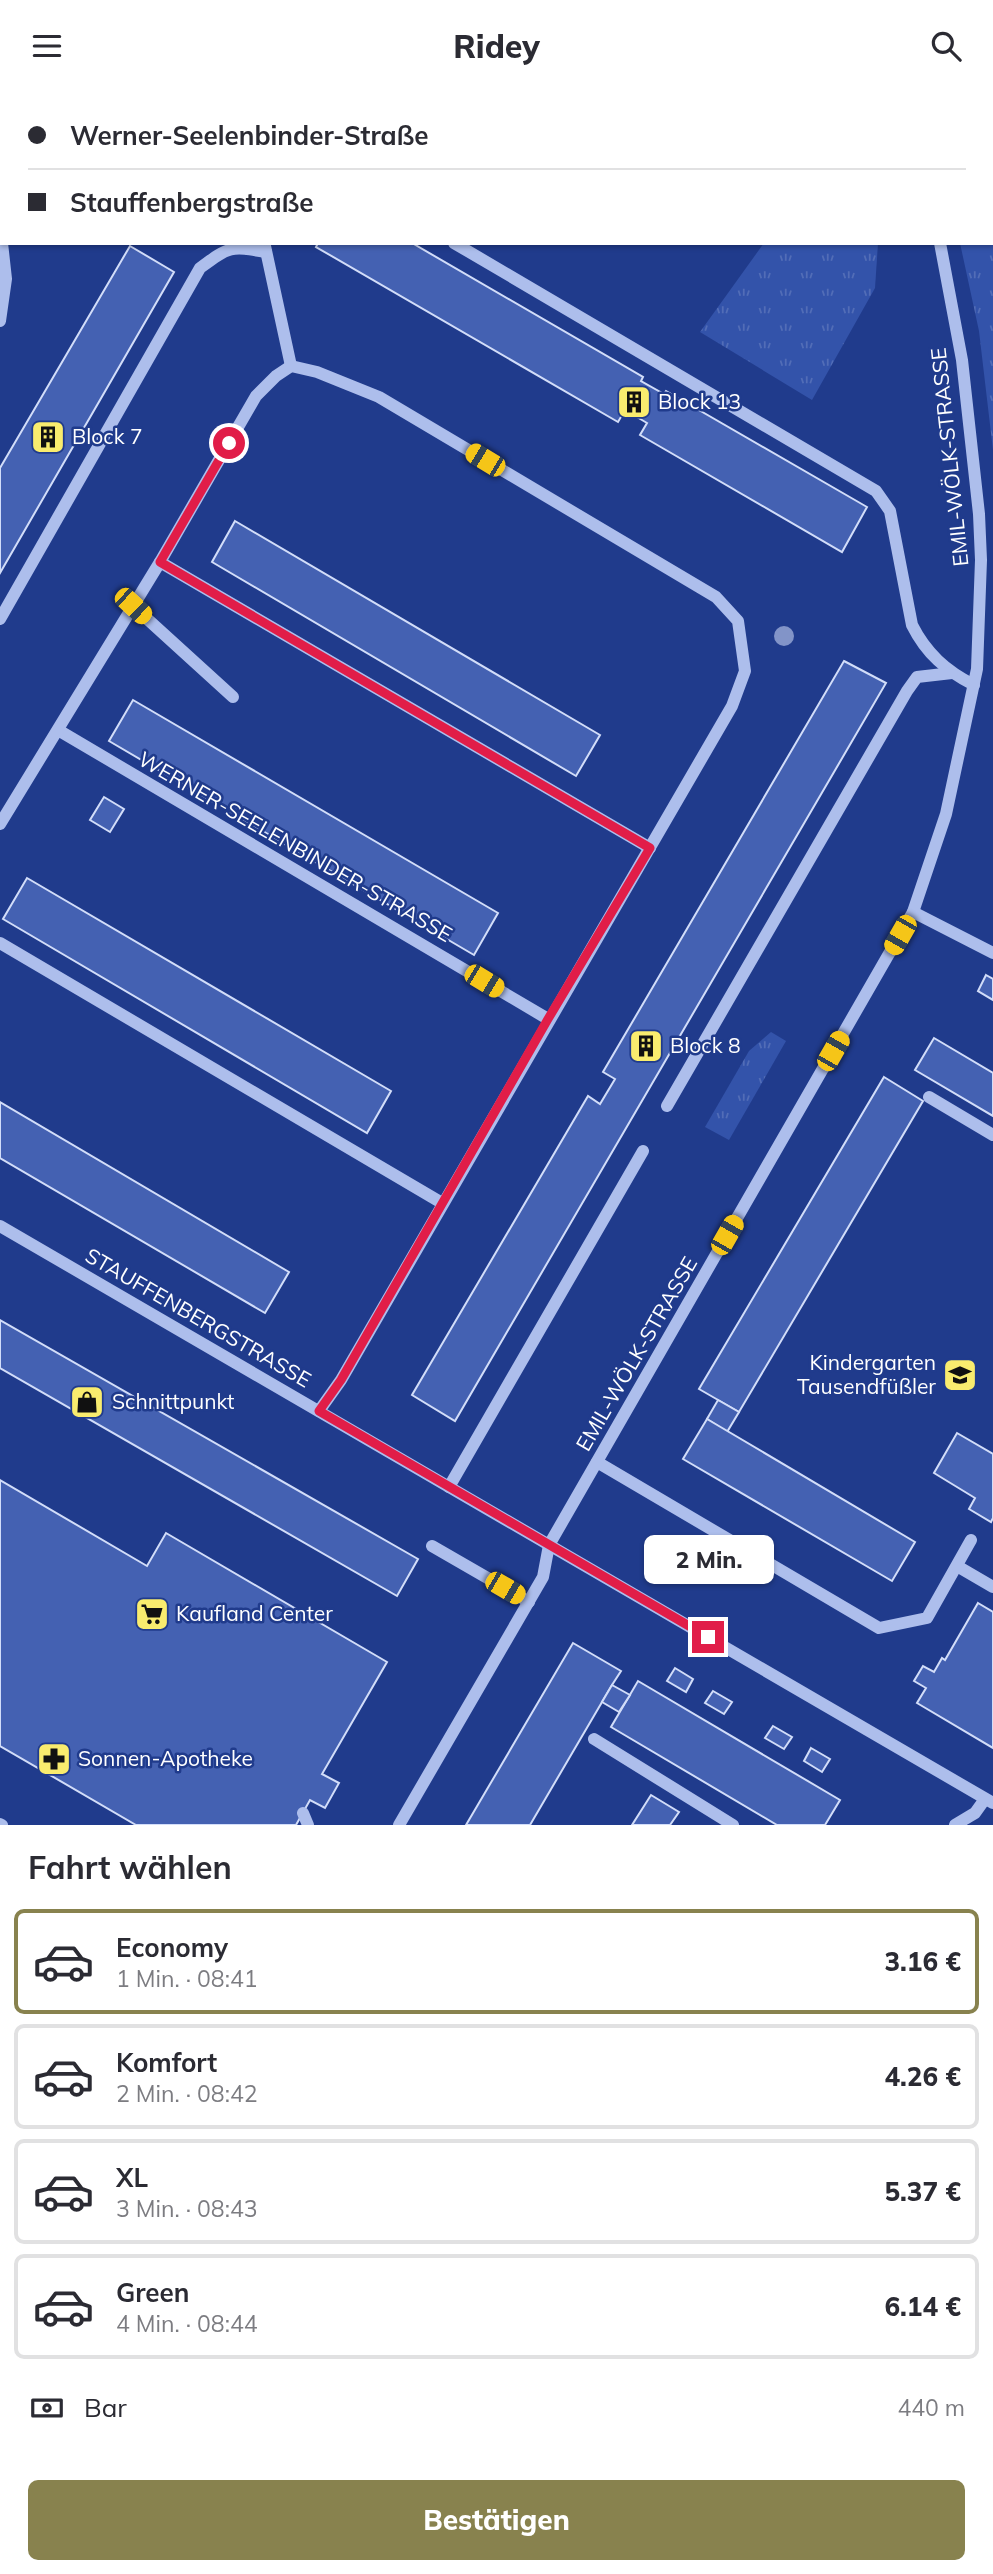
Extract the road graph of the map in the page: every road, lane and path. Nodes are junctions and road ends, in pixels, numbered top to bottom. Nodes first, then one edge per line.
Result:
1 (2, 245) edge
2 (457, 245) edge
3 (940, 245) edge
4 (265, 248) edge
5 (0, 321) edge
6 (291, 366) junction
7 (160, 562) junction
8 (133, 606) junction
9 (0, 619) edge
10 (952, 673) junction
11 (974, 685) junction
12 (233, 697) dead end
13 (58, 730) junction
14 (0, 824) edge
15 (650, 848) junction
16 (913, 912) junction
17 (0, 943) edge
18 (992, 951) edge
19 (548, 1019) junction
20 (929, 1097) dead end
21 (667, 1106) dead end
22 (993, 1135) edge
23 (643, 1151) dead end
24 (442, 1203) junction
25 (0, 1226) edge
26 (319, 1411) junction
27 (597, 1462) junction
28 (449, 1487) junction
29 (971, 1540) dead end
30 (550, 1545) junction
31 (432, 1546) dead end
32 (957, 1566) junction
33 (993, 1587) edge
34 (529, 1602) junction
35 (594, 1739) dead end
36 (989, 1801) edge
37 (399, 1825) edge
38 (733, 1825) edge
39 (955, 1825) edge

1 - 5 street
2 - 10 street
3 - 11 street, EMIL-WÖLK-STRASSE
4 - 6 street
4 - 9 street
6 - 7 street
6 - 15 street
7 - 8 street
7 - 15 street
8 - 12 street
8 - 13 street
10 - 11 street
10 - 21 street
11 - 16 street, EMIL-WÖLK-STRASSE
13 - 14 street
13 - 19 street, WERNER-SEELENBINDER-STRASSE
15 - 19 street
16 - 18 street
16 - 27 street, EMIL-WÖLK-STRASSE
17 - 24 street
19 - 24 street
20 - 22 street
23 - 28 street
24 - 26 street
25 - 26 street, STAUFFENBERGSTRASSE
26 - 28 street, STAUFFENBERGSTRASSE
27 - 30 street, EMIL-WÖLK-STRASSE
27 - 32 street
28 - 30 street, STAUFFENBERGSTRASSE
29 - 32 street
30 - 34 street, EMIL-WÖLK-STRASSE
30 - 36 street, STAUFFENBERGSTRASSE
31 - 34 street
32 - 33 street
34 - 37 street, EMIL-WÖLK-STRASSE
35 - 38 street
36 - 39 street

